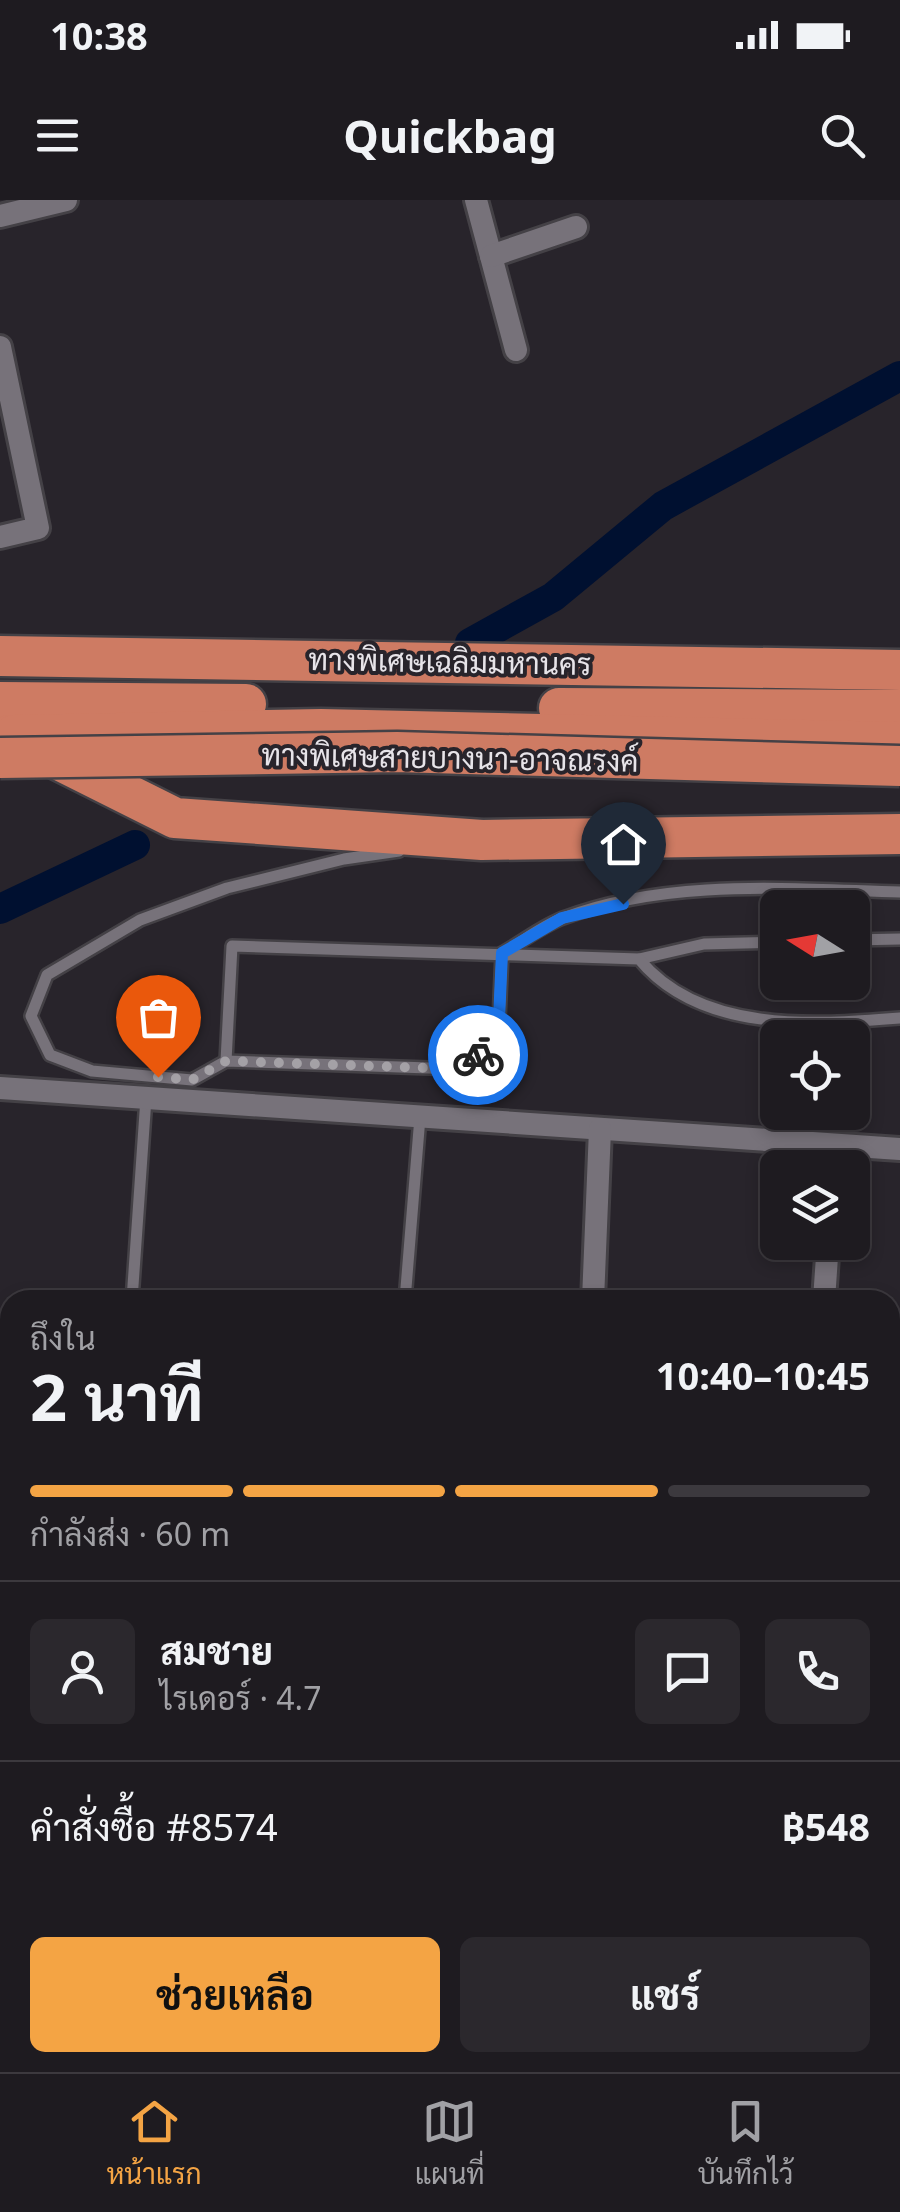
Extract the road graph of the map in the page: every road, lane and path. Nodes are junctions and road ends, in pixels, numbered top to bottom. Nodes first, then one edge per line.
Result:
1 (66, 200) edge
2 (476, 200) edge
3 (0, 216) edge
4 (576, 227) dead end
5 (491, 256) junction
6 (0, 346) edge
7 (516, 350) dead end
8 (0, 536) edge
9 (0, 656) edge
10 (900, 670) edge
11 (900, 710) edge
12 (2, 732) edge
13 (900, 742) edge
14 (900, 766) edge
15 (900, 834) edge
16 (482, 840) junction
17 (900, 892) edge
18 (900, 939) edge
19 (870, 940) edge
20 (760, 942) edge
21 (502, 953) junction
22 (640, 959) junction
23 (900, 1018) edge
24 (226, 1061) junction
25 (0, 1088) edge
26 (146, 1098) junction
27 (420, 1116) junction
28 (600, 1129) junction
29 (900, 1149) edge
30 (782, 1150) edge
31 (870, 1152) edge
32 (827, 1260) edge
33 (133, 1290) edge
34 (406, 1290) edge
35 (592, 1290) edge
36 (825, 1290) edge

1 - 3 street
2 - 5 street
4 - 5 street
5 - 7 street
6 - 8 street
9 - 10 highway, ทางพิเศษเฉลิมมหานคร
11 - 12 highway, ทางพิเศษสายบางนา-อาจณรงค์
12 - 13 highway
12 - 14 highway, ทางพิเศษสายบางนา-อาจณรงค์, bridge
12 - 16 highway
15 - 16 highway
16 - 24 lane
17 - 21 lane
18 - 19 lane
20 - 22 lane
21 - 22 lane
21 - 24 lane
21 - 24 lane
22 - 23 lane
25 - 26 street
26 - 27 street
26 - 33 lane
27 - 28 street
27 - 34 lane
28 - 30 street
28 - 35 street
29 - 31 street
32 - 36 street

